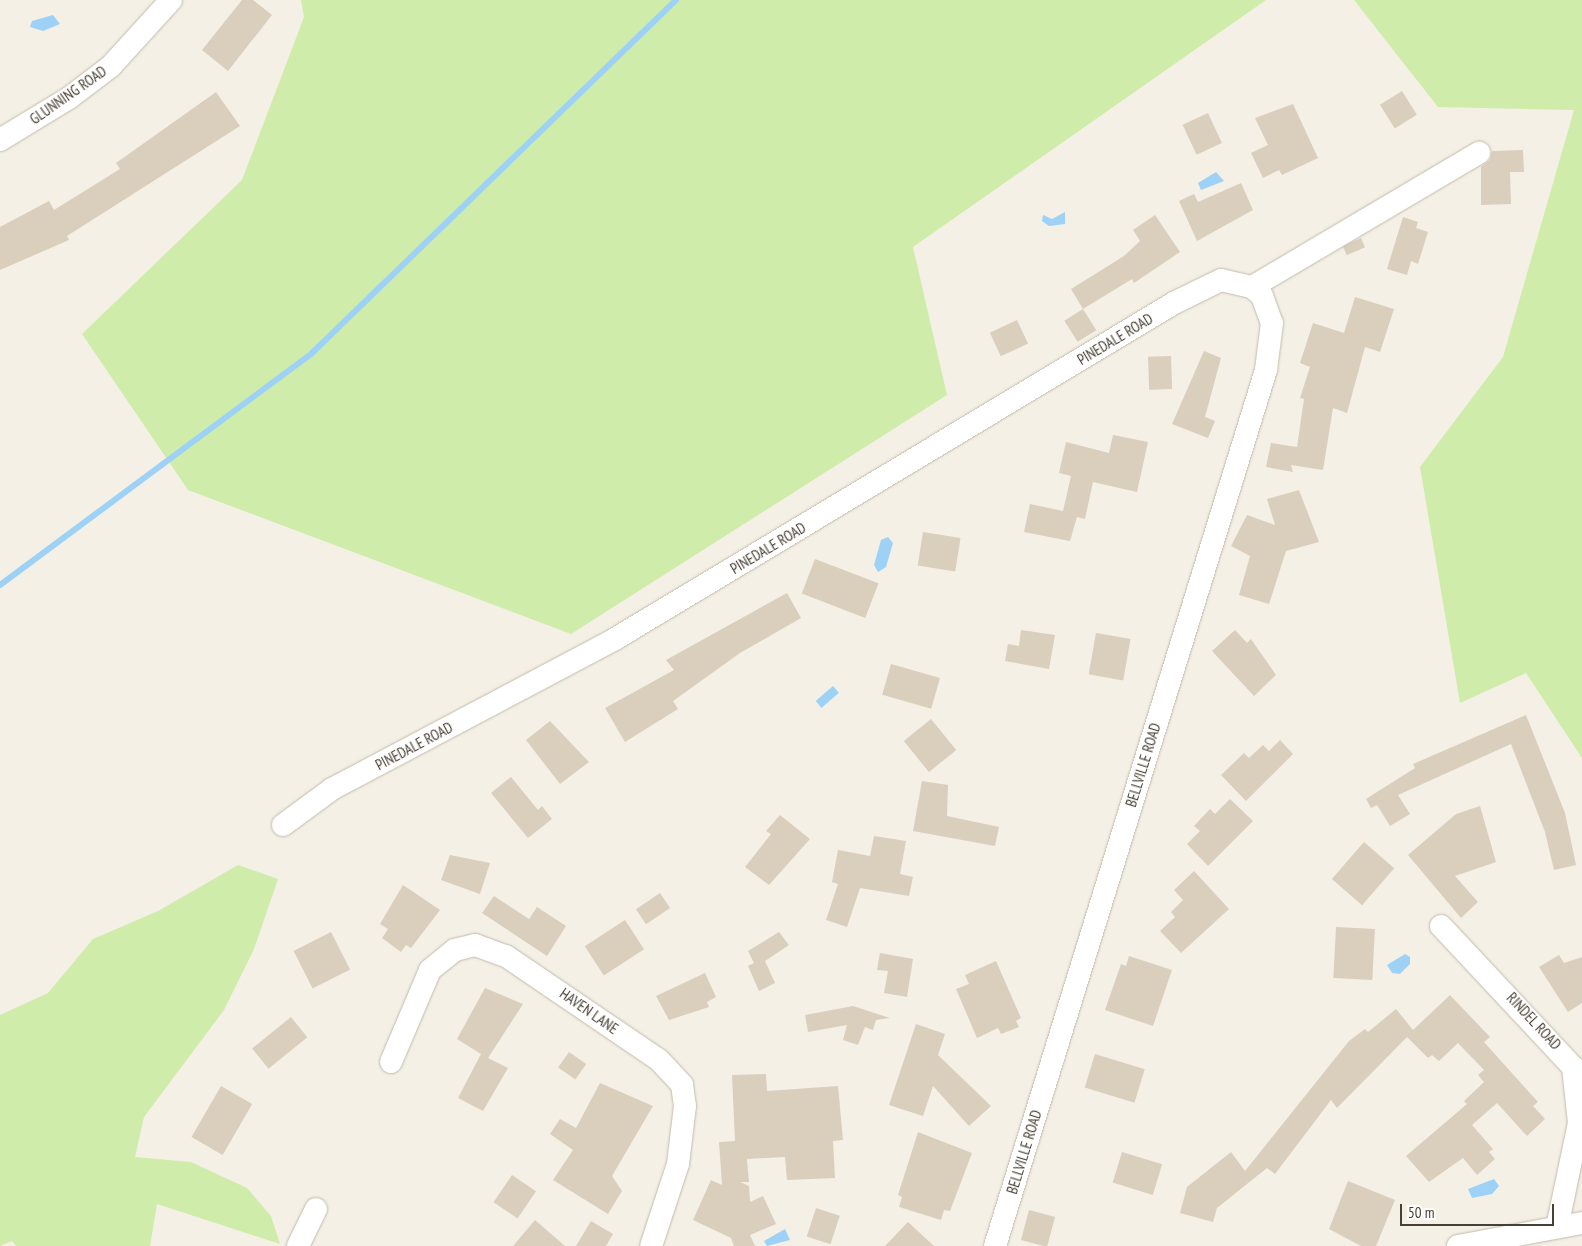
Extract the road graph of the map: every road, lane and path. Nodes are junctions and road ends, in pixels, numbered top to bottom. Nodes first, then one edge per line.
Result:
1 (171, 0) edge
2 (0, 140) edge
3 (1479, 153) dead end
4 (1252, 287) junction
5 (283, 825) dead end
6 (1441, 926) dead end
7 (390, 1062) dead end
8 (316, 1209) dead end
9 (1582, 1222) edge
10 (1557, 1227) junction
11 (298, 1246) edge
12 (651, 1246) edge
13 (995, 1246) edge
14 (1458, 1246) edge

1 - 2 street, GLUNNING ROAD
3 - 4 street
4 - 5 street, PINEDALE ROAD
4 - 13 street, BELLVILLE ROAD
6 - 10 street, RINDEL ROAD
7 - 12 street, HAVEN LANE
8 - 11 street
9 - 10 street
10 - 14 street

